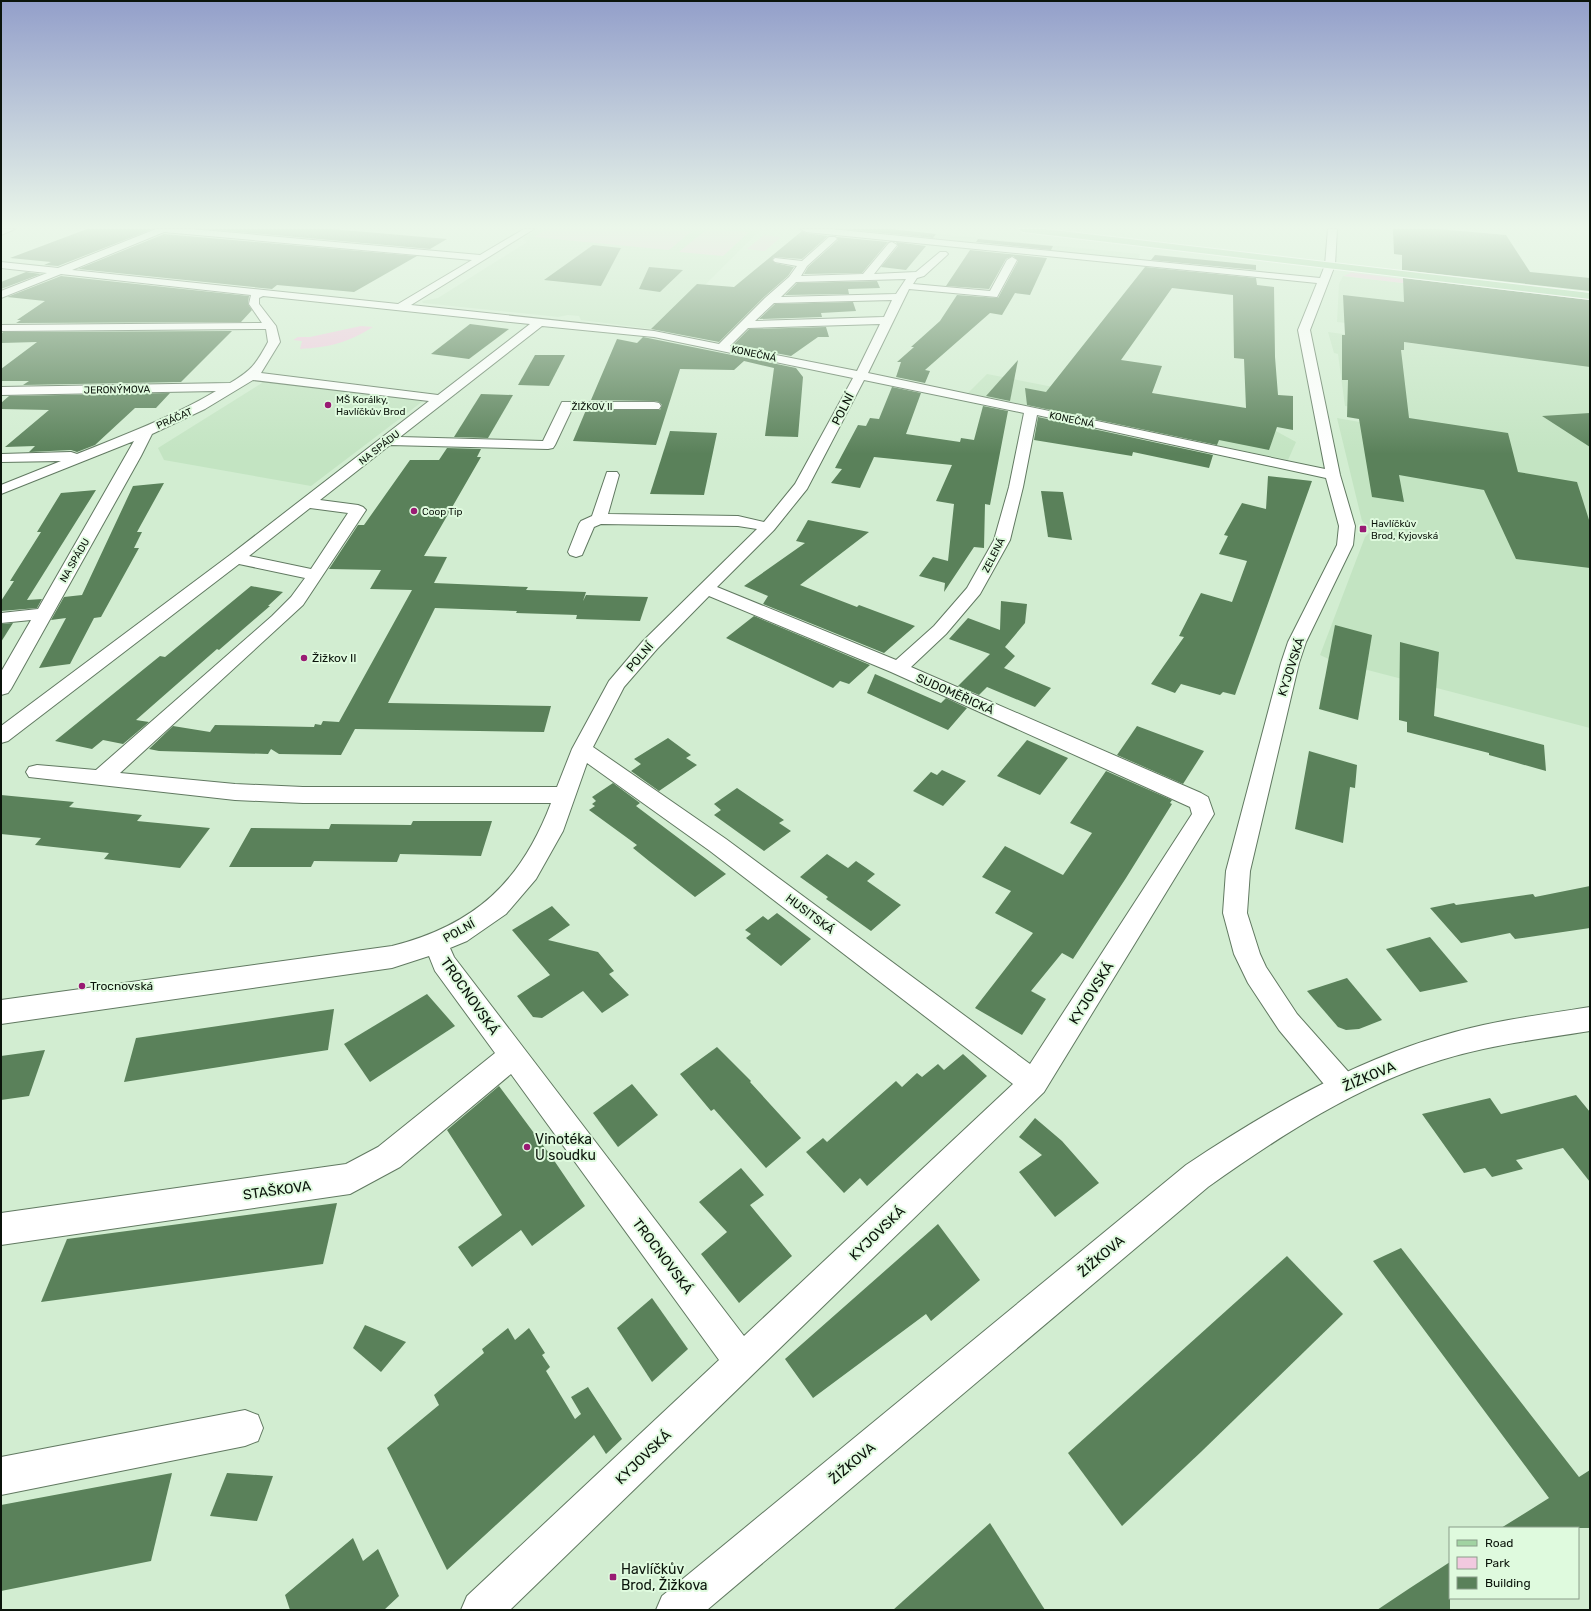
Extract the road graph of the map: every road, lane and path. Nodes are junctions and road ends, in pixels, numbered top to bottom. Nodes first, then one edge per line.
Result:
1 (254, 304) edge
2 (384, 304) edge
3 (405, 304) edge
4 (765, 304) edge
5 (896, 304) edge
6 (1314, 304) edge
7 (402, 306) junction
8 (889, 320) junction
9 (540, 322) junction
10 (744, 325) junction
11 (270, 326) junction
12 (1, 328) edge
13 (722, 346) junction
14 (861, 375) junction
15 (251, 376) junction
16 (233, 387) junction
17 (1, 391) edge
18 (441, 399) junction
19 (654, 406) dead end
20 (1031, 410) junction
21 (146, 431) junction
22 (386, 441) junction
23 (84, 456) junction
24 (1, 458) edge
25 (612, 475) dead end
26 (1333, 475) junction
27 (1, 490) edge
28 (307, 503) junction
29 (599, 519) junction
30 (768, 527) junction
31 (576, 552) dead end
32 (236, 558) junction
33 (315, 575) junction
34 (707, 589) junction
35 (43, 614) junction
36 (1, 618) edge
37 (898, 668) junction
38 (1, 689) edge
39 (1, 736) edge
40 (582, 749) junction
41 (37, 772) dead end
42 (101, 778) junction
43 (564, 795) junction
44 (1200, 803) joint
45 (436, 943) junction
46 (1, 1012) edge
47 (1590, 1019) edge
48 (512, 1056) junction
49 (1034, 1083) junction
50 (1343, 1086) junction
51 (1, 1229) edge
52 (742, 1362) junction
53 (245, 1428) dead end
54 (1, 1476) edge
55 (481, 1610) edge
56 (676, 1610) edge

1 - 11 street, PRÁČAT
2 - 7 street, KONEČNÁ
3 - 7 street
4 - 10 street
5 - 8 street
6 - 26 street, KYJOVSKÁ
7 - 9 street, KONEČNÁ
8 - 10 street
8 - 14 street
9 - 13 street, KONEČNÁ
9 - 18 street, NA SPÁDU
10 - 13 street
11 - 12 street
11 - 15 street, PRÁČAT
13 - 14 street, KONEČNÁ
14 - 20 street, KONEČNÁ
14 - 30 street, POLNÍ
15 - 16 street, PRÁČAT
15 - 18 street
16 - 17 street, JERONÝMOVA
16 - 21 street, PRÁČAT
18 - 22 street, NA SPÁDU
19 - 22 street, ŽIŽKOV II
20 - 26 street, KONEČNÁ
20 - 37 street, ZELENÁ
21 - 23 street, PRÁČAT
21 - 35 street, NA SPÁDU
22 - 28 street, NA SPÁDU
23 - 24 street
23 - 27 street, PRÁČAT
25 - 29 street
26 - 50 street, KYJOVSKÁ
28 - 32 street, NA SPÁDU
28 - 33 street
29 - 30 street
29 - 31 street
30 - 34 street, POLNÍ
32 - 33 street
32 - 39 street, NA SPÁDU
33 - 42 street
34 - 37 street, SUDOMĚŘICKÁ
34 - 40 street, POLNÍ
35 - 36 street
35 - 38 street, NA SPÁDU
37 - 44 street, SUDOMĚŘICKÁ
40 - 43 street, POLNÍ
40 - 49 street, HUSITSKÁ
41 - 42 street
42 - 43 street
43 - 45 street, POLNÍ
44 - 49 street, KYJOVSKÁ
45 - 46 street, TROCNOVSKÁ
45 - 48 street, TROCNOVSKÁ
47 - 50 street, ŽIŽKOVA
48 - 51 street, STAŠKOVA
48 - 52 street, TROCNOVSKÁ
49 - 52 street, KYJOVSKÁ
50 - 56 street, ŽIŽKOVA
52 - 55 street, KYJOVSKÁ
53 - 54 street

